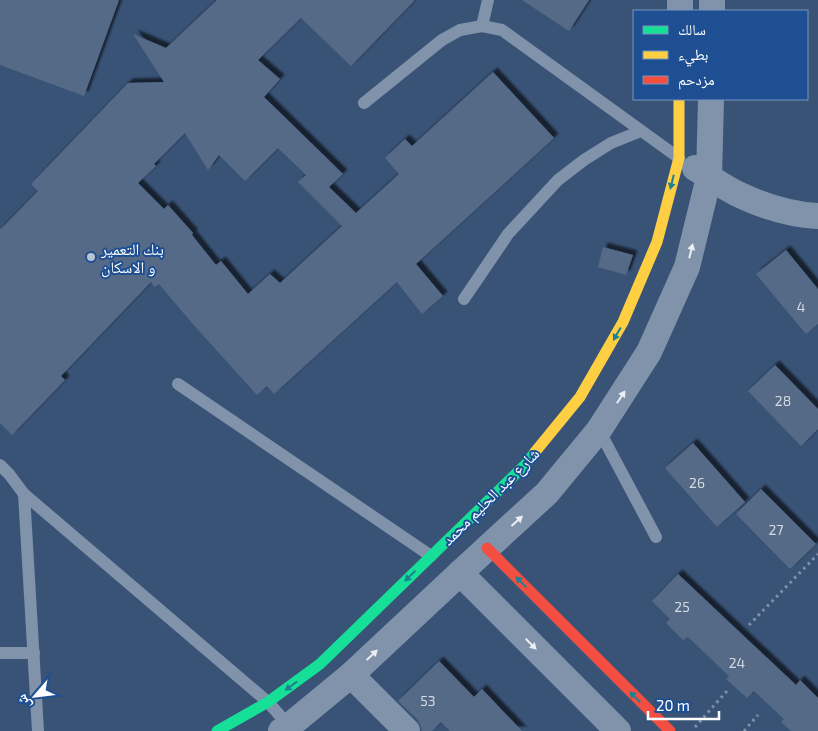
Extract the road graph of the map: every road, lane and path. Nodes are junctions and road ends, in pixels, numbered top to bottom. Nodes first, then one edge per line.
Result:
1 (488, 0) edge
2 (482, 26) junction
3 (679, 100) edge
4 (711, 100) edge
5 (364, 103) dead end
6 (640, 131) junction
7 (678, 158) junction
8 (710, 177) junction
9 (818, 216) edge
10 (464, 298) dead end
11 (178, 384) dead end
12 (599, 430) junction
13 (0, 465) edge
14 (24, 494) junction
15 (656, 537) dead end
16 (487, 548) junction
17 (818, 554) edge
18 (431, 556) junction
19 (460, 572) junction
20 (749, 624) dead end
21 (0, 653) edge
22 (34, 653) junction
23 (351, 675) junction
24 (727, 691) dead end
25 (268, 702) junction
26 (758, 715) dead end
27 (285, 729) edge
28 (38, 731) edge
29 (217, 731) edge
30 (407, 731) edge
31 (618, 731) edge
32 (670, 731) edge
33 (691, 731) edge
34 (744, 731) edge

1 - 2 lane
2 - 5 lane
2 - 6 lane
3 - 7 street, شارع عبد الحليم محمد
4 - 8 street, شارع عبد الحليم محمد
6 - 7 lane
6 - 10 lane
7 - 8 street
7 -> 18 street, شارع عبد الحليم محمد
8 - 9 street
12 -> 8 street, شارع عبد الحليم محمد
11 - 18 lane
12 - 15 lane
16 -> 12 street, شارع عبد الحليم محمد
13 - 14 lane
14 - 22 lane
14 - 25 lane
16 - 19 street, شارع عبد الحليم محمد
32 -> 16 street
17 - 20 path
18 -> 25 street, شارع عبد الحليم محمد
23 -> 19 street, شارع عبد الحليم محمد
19 -> 31 street
21 - 22 lane
22 - 28 lane
23 - 27 street, شارع عبد الحليم محمد
23 - 30 street
24 - 33 path
25 - 27 lane
25 - 29 street, شارع عبد الحليم محمد
26 - 34 path

